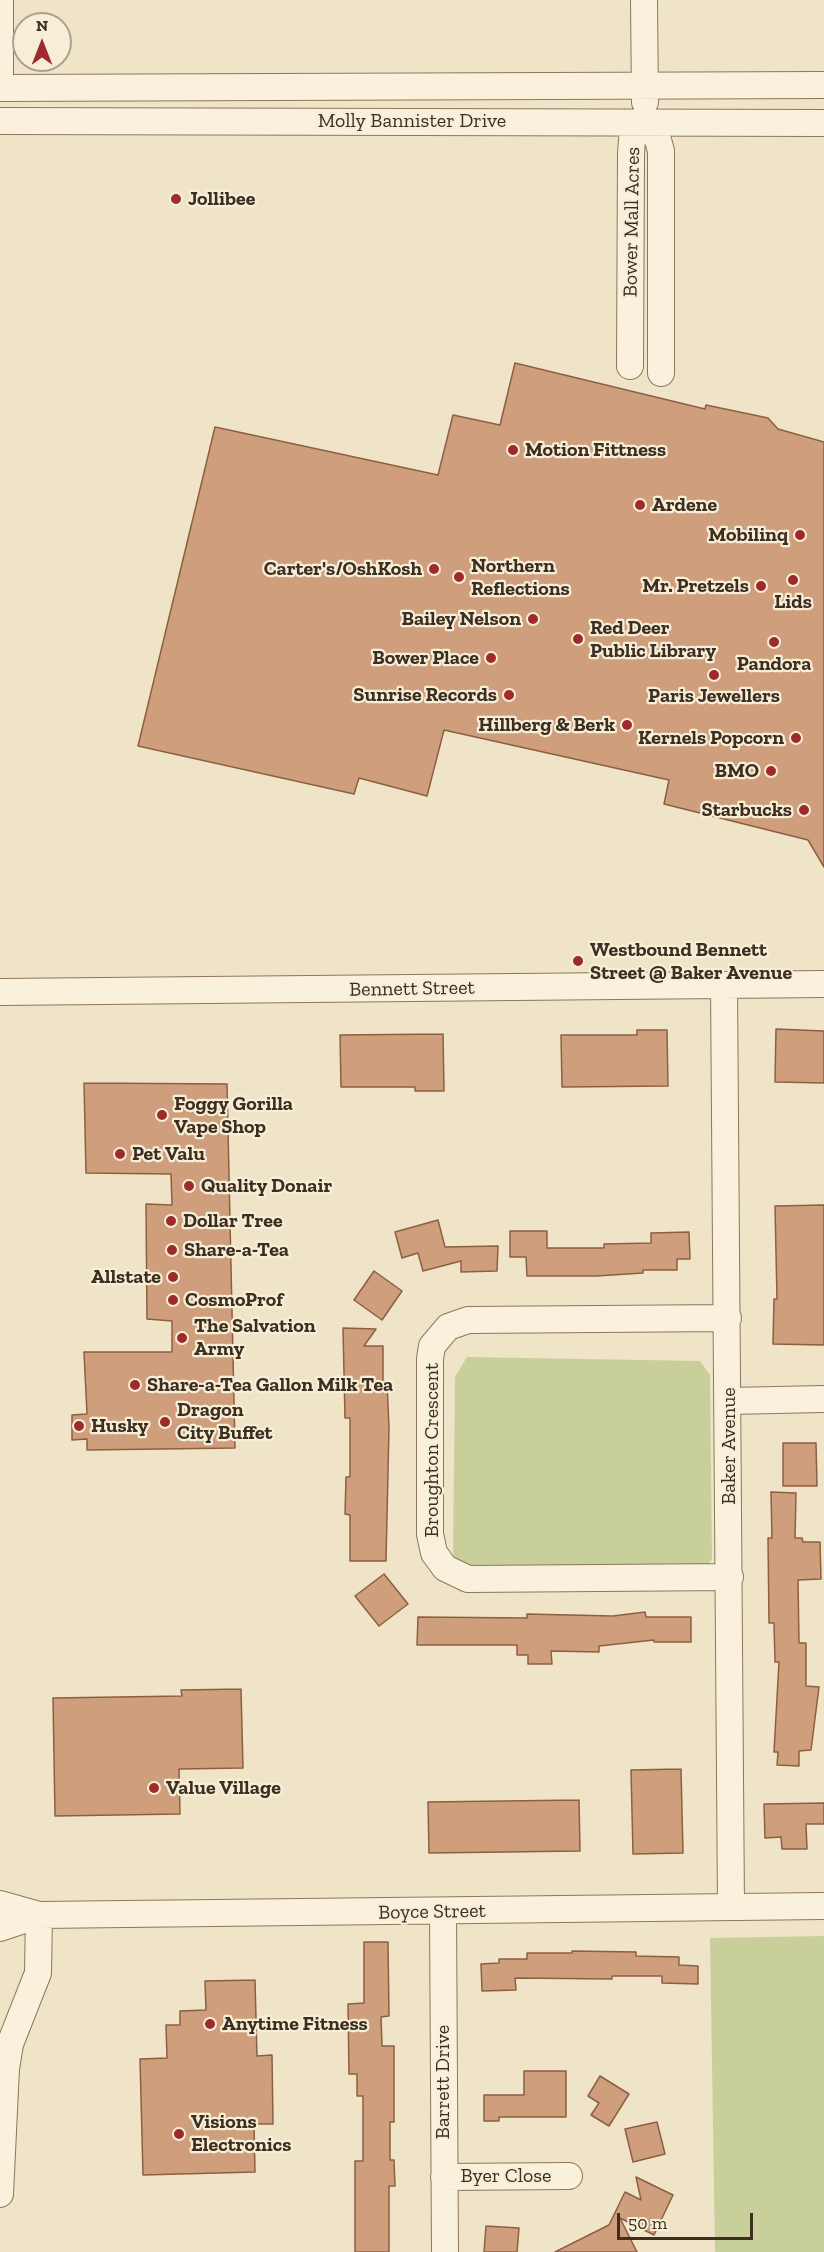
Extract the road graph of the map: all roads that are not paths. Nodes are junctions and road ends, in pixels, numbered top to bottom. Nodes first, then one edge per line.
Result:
1 (0, 0) edge
2 (644, 0) edge
3 (645, 85) junction
4 (824, 85) edge
5 (0, 88) edge
6 (645, 121) junction
7 (0, 122) edge
8 (824, 123) edge
9 (630, 366) dead end
10 (661, 373) dead end
11 (824, 984) edge
12 (724, 985) junction
13 (0, 992) edge
14 (728, 1318) junction
15 (824, 1399) edge
16 (728, 1401) junction
17 (730, 1577) junction
18 (0, 1904) edge
19 (824, 1906) edge
20 (731, 1908) junction
21 (443, 1912) junction
22 (39, 1915) junction
23 (0, 1928) edge
24 (568, 2176) dead end
25 (444, 2177) junction
26 (0, 2194) edge
27 (445, 2252) edge

1 - 5 street
2 - 3 street
3 - 4 street, Molly Bannister Drive
3 - 5 street, Molly Bannister Drive
3 - 6 street
6 - 7 street, Molly Bannister Drive
6 - 8 street, Molly Bannister Drive
6 - 9 street, Bower Mall Acres
6 - 10 street, Bower Mall Acres
11 - 12 street, Bennett Street
12 - 13 street, Bennett Street
12 - 14 street, Baker Avenue
14 - 16 street, Baker Avenue
14 - 17 street, Broughton Crescent
15 - 16 street
16 - 17 street, Baker Avenue
17 - 20 street, Baker Avenue
18 - 22 street, Boyce Street
19 - 20 street, Boyce Street
20 - 21 street, Boyce Street
21 - 22 street, Boyce Street
21 - 25 street, Barrett Drive
22 - 23 street, Boyce Street
22 - 26 street
24 - 25 street, Byer Close
25 - 27 street, Barrett Drive

